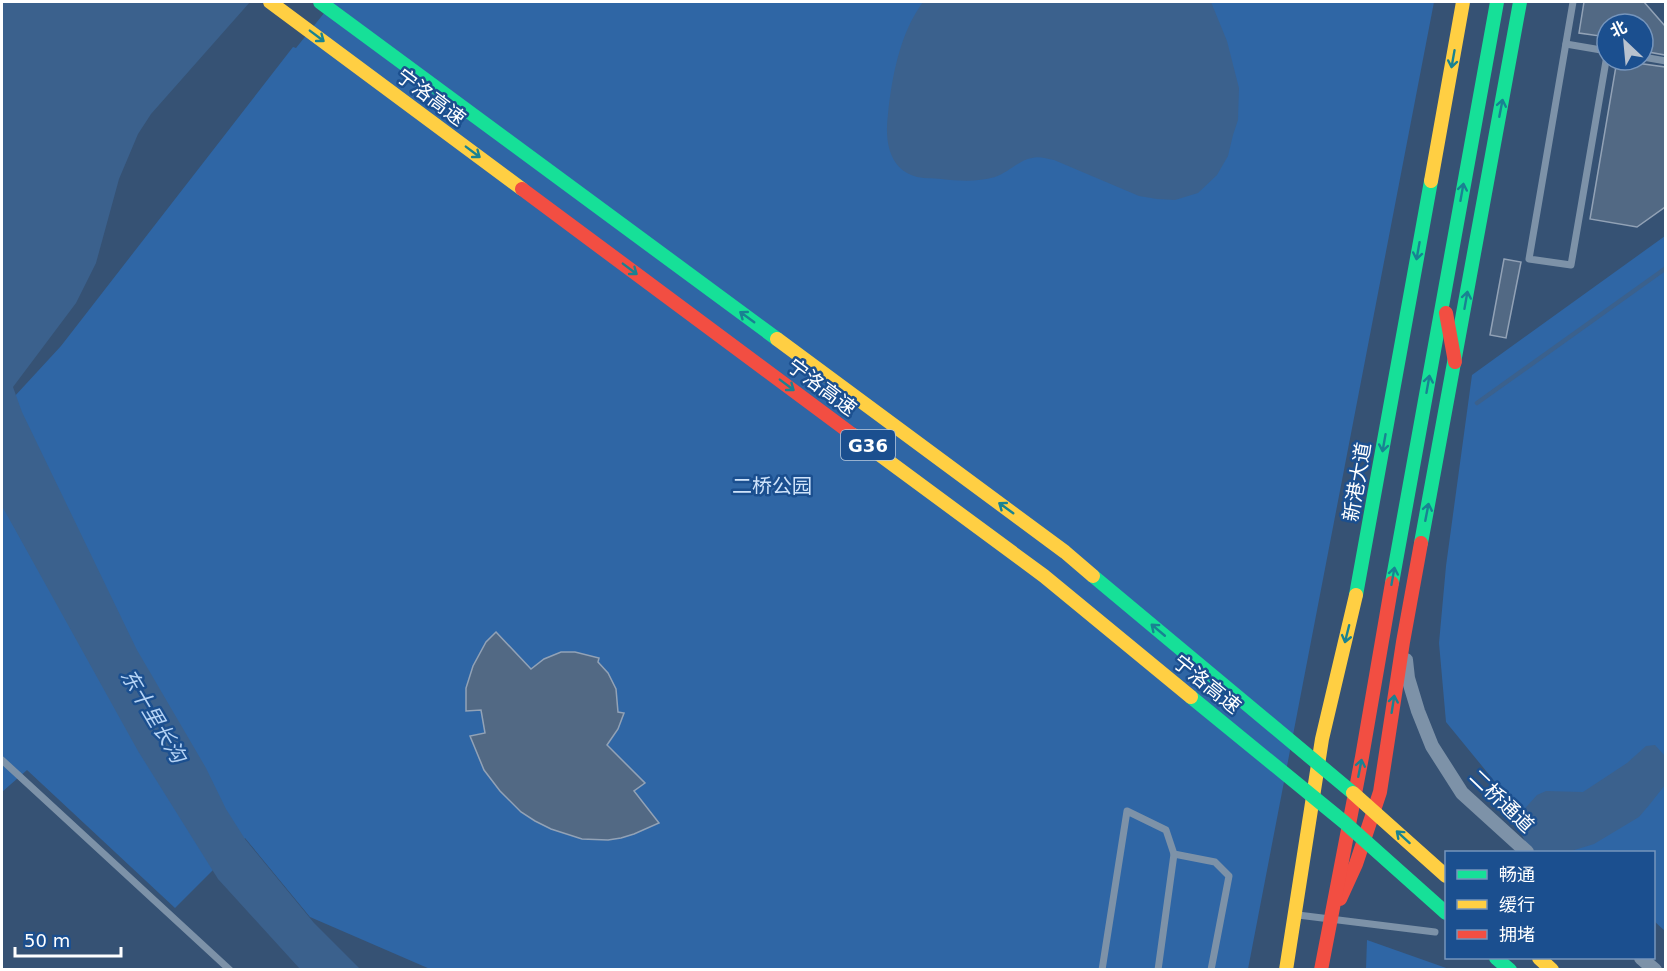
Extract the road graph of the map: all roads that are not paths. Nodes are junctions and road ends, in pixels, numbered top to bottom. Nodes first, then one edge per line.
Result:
1 (270, 2) edge
2 (320, 2) edge
3 (1463, 2) edge
4 (1497, 2) edge
5 (1520, 2) edge
6 (1573, 2) edge
7 (1566, 44) junction
8 (1595, 50) edge
9 (1604, 72) edge
10 (1437, 149) junction
11 (1468, 159) junction
12 (1443, 298) junction
13 (1455, 362) junction
14 (1403, 642) junction
15 (2, 760) edge
16 (1526, 851) edge
17 (1174, 854) junction
18 (1445, 875) edge
19 (1445, 912) edge
20 (1295, 915) junction
21 (1330, 920) junction
22 (1435, 933) dead end
23 (1498, 959) edge
24 (1643, 959) edge
25 (230, 969) edge
26 (1102, 969) edge
27 (1158, 969) edge
28 (1211, 969) edge
29 (1286, 969) edge
30 (1321, 969) edge
31 (1510, 969) edge
32 (1655, 969) edge

1 -> 19 main road, 宁洛高速 / G36, bridge
18 -> 2 main road, 宁洛高速 / G36, bridge
3 -> 10 main road, 新港大道
4 - 11 main road
13 -> 5 main road
6 - 7 lane
7 - 8 lane
7 - 9 lane
10 - 11 main road
10 -> 20 main road, 新港大道
12 -> 11 main road
12 - 13 main road
21 -> 12 main road
14 -> 13 main road
14 - 16 street, 二桥通道
21 -> 14 main road
15 - 25 lane
17 - 26 lane
17 - 27 lane
17 - 28 lane
20 - 21 lane
20 - 29 main road, 新港大道
21 - 22 lane
21 - 30 main road
23 - 31 main road
24 - 32 street

